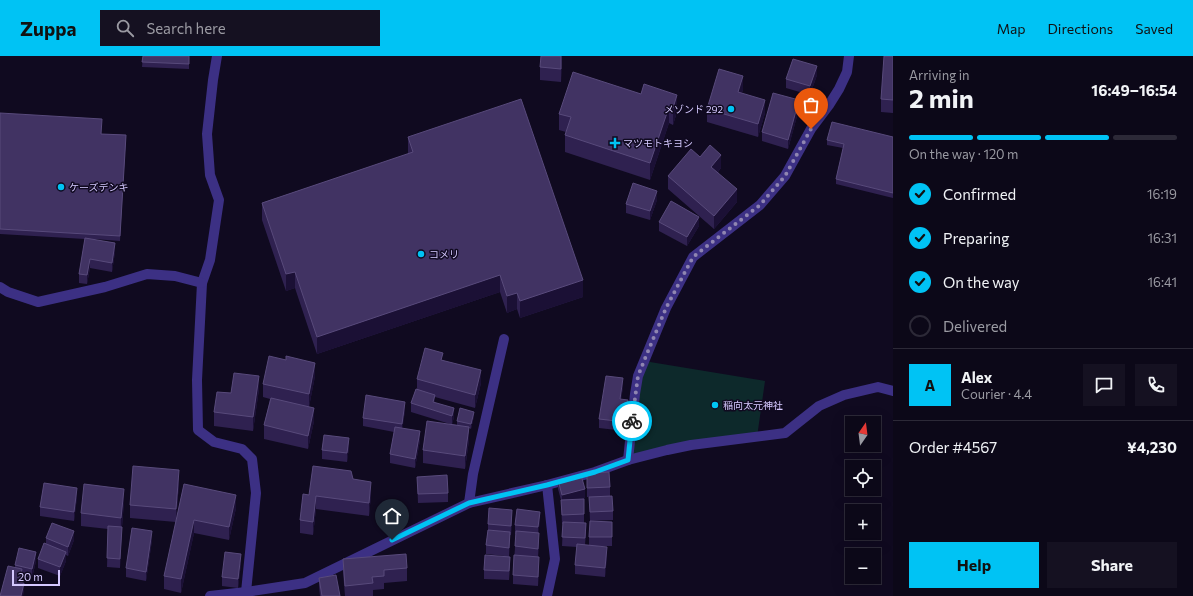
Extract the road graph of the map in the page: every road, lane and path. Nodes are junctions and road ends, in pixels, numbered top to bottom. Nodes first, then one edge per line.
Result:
1 (217, 56) edge
2 (849, 56) edge
3 (202, 283) junction
4 (0, 287) edge
5 (504, 339) dead end
6 (893, 391) edge
7 (628, 460) junction
8 (547, 485) junction
9 (469, 503) junction
10 (246, 592) junction
11 (210, 596) edge
12 (547, 596) edge

1 - 3 street
2 - 7 street
3 - 4 street
3 - 10 street
5 - 9 street
6 - 7 street
7 - 8 street
8 - 9 street
8 - 12 street
9 - 10 street
10 - 11 street

